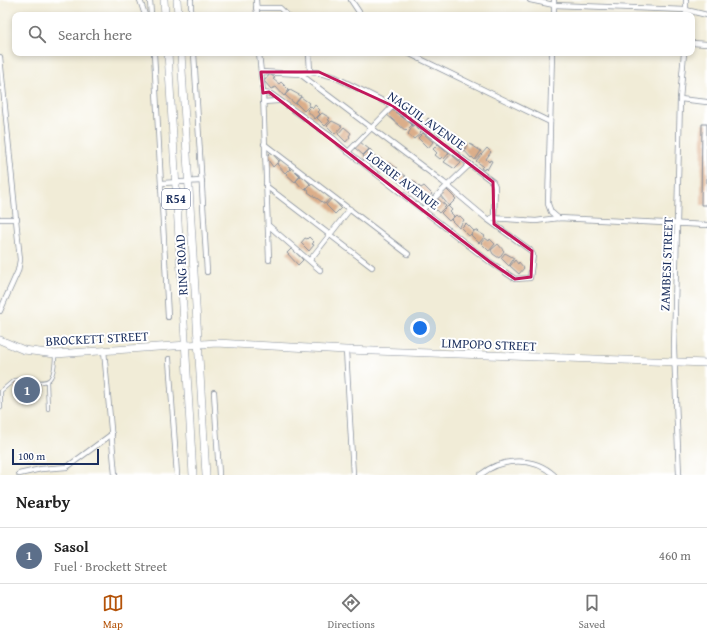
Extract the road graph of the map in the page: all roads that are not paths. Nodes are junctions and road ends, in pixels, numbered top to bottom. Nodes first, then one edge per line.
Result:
1 (140, 0) edge
2 (150, 0) edge
3 (164, 0) edge
4 (177, 0) edge
5 (191, 0) edge
6 (256, 0) edge
7 (351, 0) edge
8 (530, 0) edge
9 (686, 0) edge
10 (554, 3) edge
11 (256, 8) junction
12 (145, 12) edge
13 (151, 12) edge
14 (165, 12) edge
15 (178, 12) edge
16 (191, 12) edge
17 (257, 12) edge
18 (285, 12) edge
19 (359, 12) edge
20 (686, 12) edge
21 (695, 13) edge
22 (707, 15) edge
23 (695, 43) edge
24 (707, 44) edge
25 (154, 56) edge
26 (168, 56) edge
27 (181, 56) edge
28 (194, 56) edge
29 (259, 56) edge
30 (309, 56) edge
31 (414, 56) edge
32 (552, 56) edge
33 (684, 56) edge
34 (0, 57) edge
35 (261, 72) junction
36 (310, 72) junction
37 (300, 74) junction
38 (263, 93) junction
39 (680, 99) junction
40 (278, 101) junction
41 (263, 102) junction
42 (707, 102) edge
43 (393, 106) junction
44 (550, 122) junction
45 (370, 129) junction
46 (264, 144) junction
47 (348, 152) junction
48 (470, 164) junction
49 (202, 181) junction
50 (188, 182) junction
51 (161, 183) junction
52 (176, 183) junction
53 (266, 186) junction
54 (448, 186) junction
55 (350, 209) junction
56 (423, 209) junction
57 (494, 218) junction
58 (558, 218) junction
59 (0, 219) edge
60 (17, 219) junction
61 (487, 219) junction
62 (678, 224) junction
63 (268, 225) junction
64 (707, 225) edge
65 (330, 234) junction
66 (408, 254) dead end
67 (269, 260) dead end
68 (310, 260) junction
69 (372, 268) dead end
70 (320, 270) dead end
71 (207, 272) dead end
72 (0, 311) edge
73 (168, 317) dead end
74 (0, 340) edge
75 (185, 344) junction
76 (198, 344) junction
77 (104, 350) junction
78 (346, 350) junction
79 (55, 354) junction
80 (169, 359) dead end
81 (674, 362) junction
82 (707, 363) edge
83 (47, 382) junction
84 (1, 390) edge
85 (214, 392) dead end
86 (0, 408) edge
87 (48, 409) dead end
88 (112, 434) junction
89 (19, 474) edge
90 (115, 475) edge
91 (177, 475) edge
92 (193, 475) edge
93 (206, 475) edge
94 (219, 475) edge
95 (353, 475) edge
96 (480, 475) edge
97 (554, 475) edge
98 (679, 475) edge

1 - 12 street
2 - 13 street
3 - 14 main road
4 - 15 main road
5 - 16 street
6 - 11 street
7 - 19 street
8 - 10 street
9 - 20 street
10 - 20 street
11 - 17 street
11 - 18 street
21 - 22 street
23 - 24 street
25 - 51 street, RING ROAD
26 - 52 main road, RING ROAD / R54
27 - 50 main road, RING ROAD / R54
28 - 49 street, RING ROAD
29 - 35 street
30 - 36 street
31 - 44 street
32 - 44 street
33 - 39 street, ZAMBESI STREET
34 - 60 street
35 - 37 street, NAGUIL AVENUE
35 - 38 street
36 - 37 street, NAGUIL AVENUE
36 - 43 street, NAGUIL AVENUE
37 - 45 street
38 - 40 street, LOERIE AVENUE
38 - 41 street
39 - 42 street
39 - 62 street, ZAMBESI STREET
40 - 41 street
40 - 47 street, LOERIE AVENUE
41 - 46 street
43 - 45 street
43 - 48 street, NAGUIL AVENUE
44 - 58 street
45 - 47 street
45 - 54 street
46 - 53 street
46 - 55 street
47 - 56 street, LOERIE AVENUE
48 - 54 street
48 - 57 street, NAGUIL AVENUE
49 - 50 street
49 - 71 street, RING ROAD
50 - 52 street
50 - 76 main road, RING ROAD / R54
51 - 52 street
51 - 73 street, RING ROAD
52 - 75 main road, RING ROAD / R54
53 - 63 street
53 - 65 street
54 - 56 street
54 - 61 street
55 - 65 street
55 - 66 street
56 - 61 street, LOERIE AVENUE
57 - 58 street
57 - 61 street
58 - 62 street
59 - 60 street
60 - 72 street
62 - 64 street
62 - 81 street, ZAMBESI STREET
63 - 67 street
63 - 68 street
65 - 68 street
65 - 69 street
68 - 70 street
74 - 79 main road, BROCKETT STREET
75 - 76 main road, BROCKETT STREET
75 - 77 main road, BROCKETT STREET
75 - 92 main road, RING ROAD / R54
76 - 78 main road, LIMPOPO STREET
76 - 93 main road, RING ROAD / R54
77 - 79 main road, BROCKETT STREET
77 - 88 street
78 - 81 main road, LIMPOPO STREET
78 - 95 street
79 - 83 lane
80 - 91 street
81 - 82 main road, LIMPOPO STREET
81 - 98 street, ZAMBESI STREET
83 - 84 lane
83 - 87 lane
84 - 86 lane
85 - 94 street
88 - 89 street
88 - 90 street
96 - 97 street

